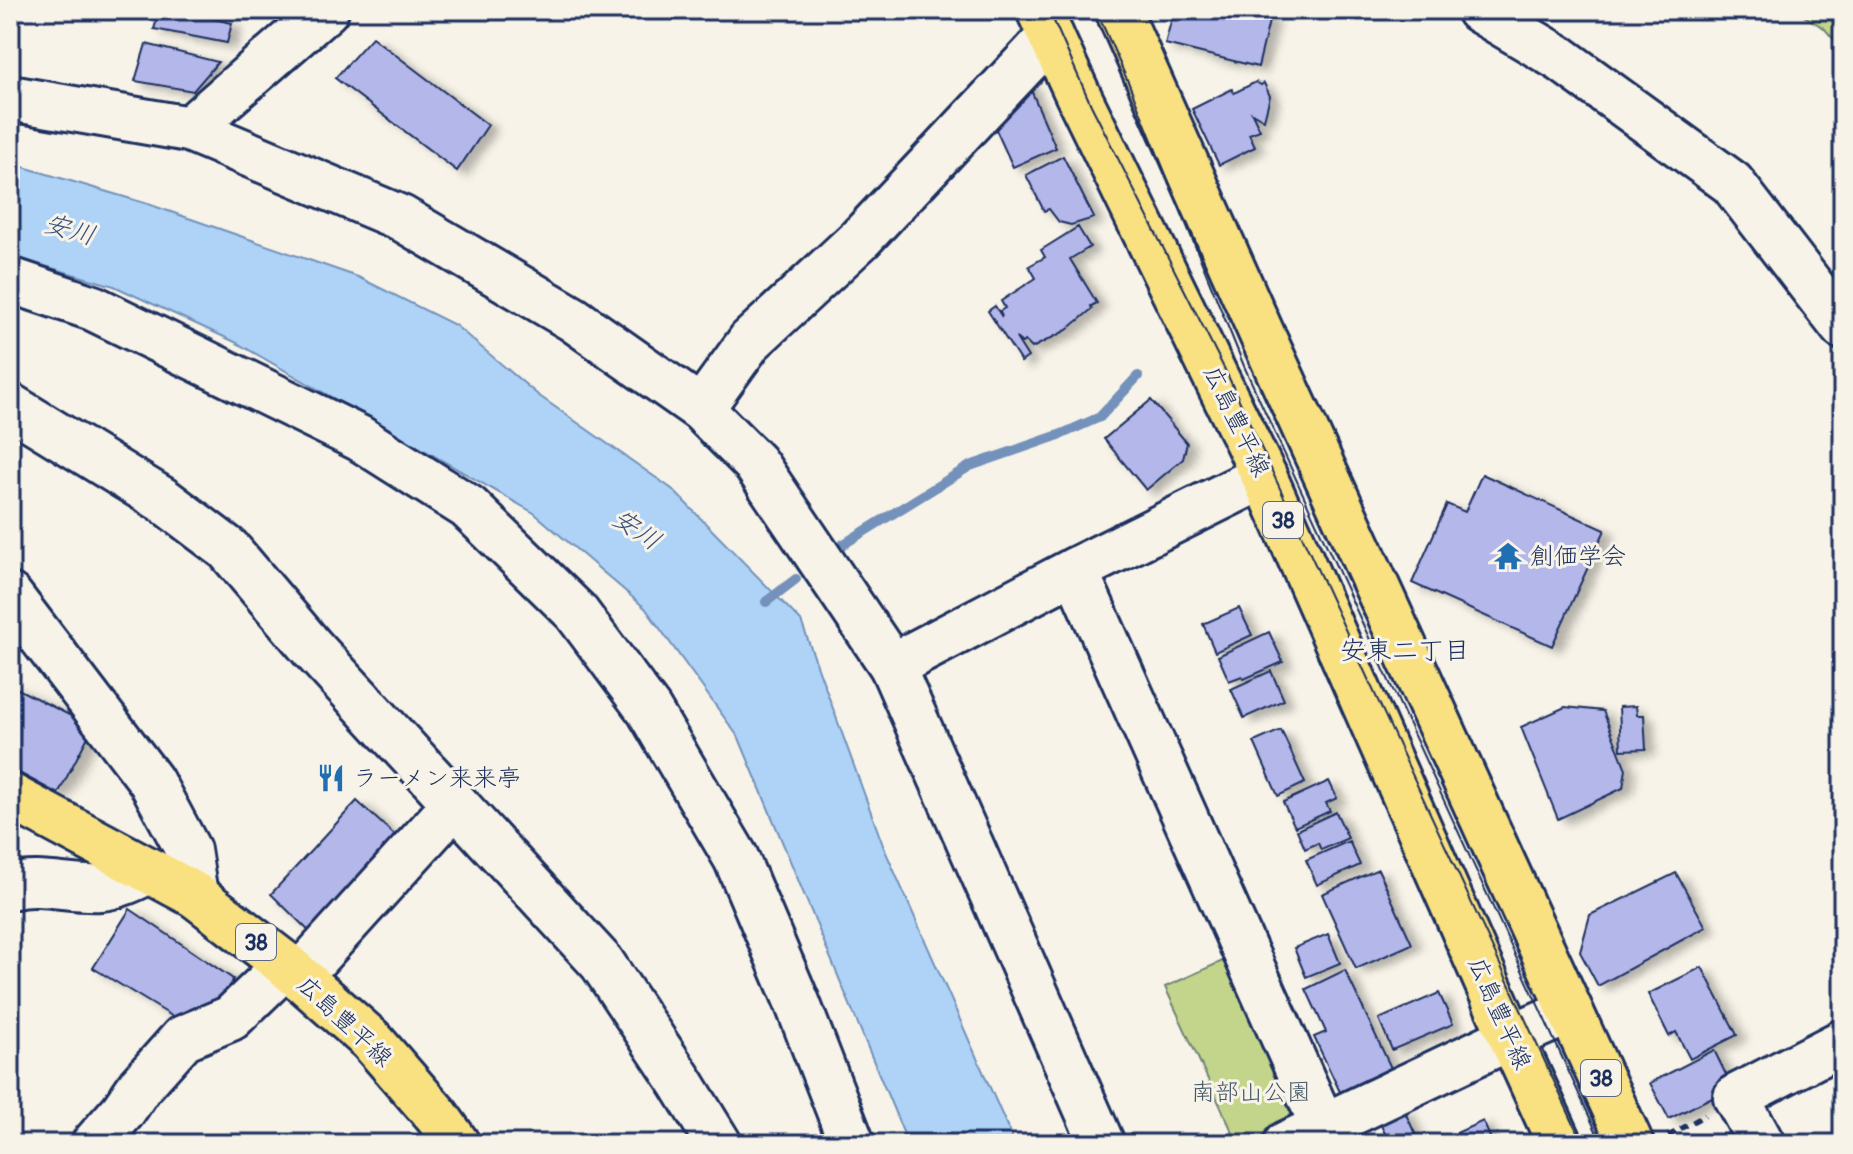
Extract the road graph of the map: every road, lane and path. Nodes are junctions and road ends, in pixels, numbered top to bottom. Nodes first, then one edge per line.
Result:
1 (326, 10) edge
2 (1118, 10) edge
3 (1479, 10) edge
4 (1045, 23) edge
5 (10, 98) edge
6 (189, 129) junction
7 (10, 280) edge
8 (1843, 327) edge
9 (10, 406) edge
10 (701, 409) junction
11 (1264, 476) junction
12 (1075, 570) junction
13 (10, 596) edge
14 (892, 666) junction
15 (10, 796) edge
16 (455, 804) junction
17 (149, 871) junction
18 (10, 887) edge
19 (195, 895) junction
20 (292, 971) junction
21 (1570, 1011) junction
22 (1511, 1037) junction
23 (1843, 1042) edge
24 (1736, 1097) junction
25 (1313, 1138) edge
26 (1649, 1140) edge
27 (94, 1144) edge
28 (457, 1144) edge
29 (719, 1144) edge
30 (852, 1144) edge
31 (1102, 1144) edge
32 (1560, 1144) edge
33 (1762, 1144) edge

1 - 6 street
2 - 21 main road, 38
3 - 8 street
4 - 10 street
4 - 11 main road, 広島豊平線 / 38
5 - 6 street
6 - 10 street
7 - 30 street
9 - 16 street
10 - 14 street
11 - 12 street
11 - 22 main road, 広島豊平線 / 38
12 - 14 street
12 - 25 street
13 - 19 street
14 - 31 street
15 - 17 main road, 広島豊平線 / 38
16 - 20 street
16 - 29 street
17 - 18 street
17 - 19 main road, 広島豊平線 / 38
19 - 20 main road, 広島豊平線 / 38
20 - 27 street
20 - 28 main road, 広島豊平線 / 38
21 - 22 street
21 - 26 main road, 38
22 - 25 street
22 - 32 main road, 広島豊平線 / 38
23 - 24 street
24 - 26 path
24 - 33 street

